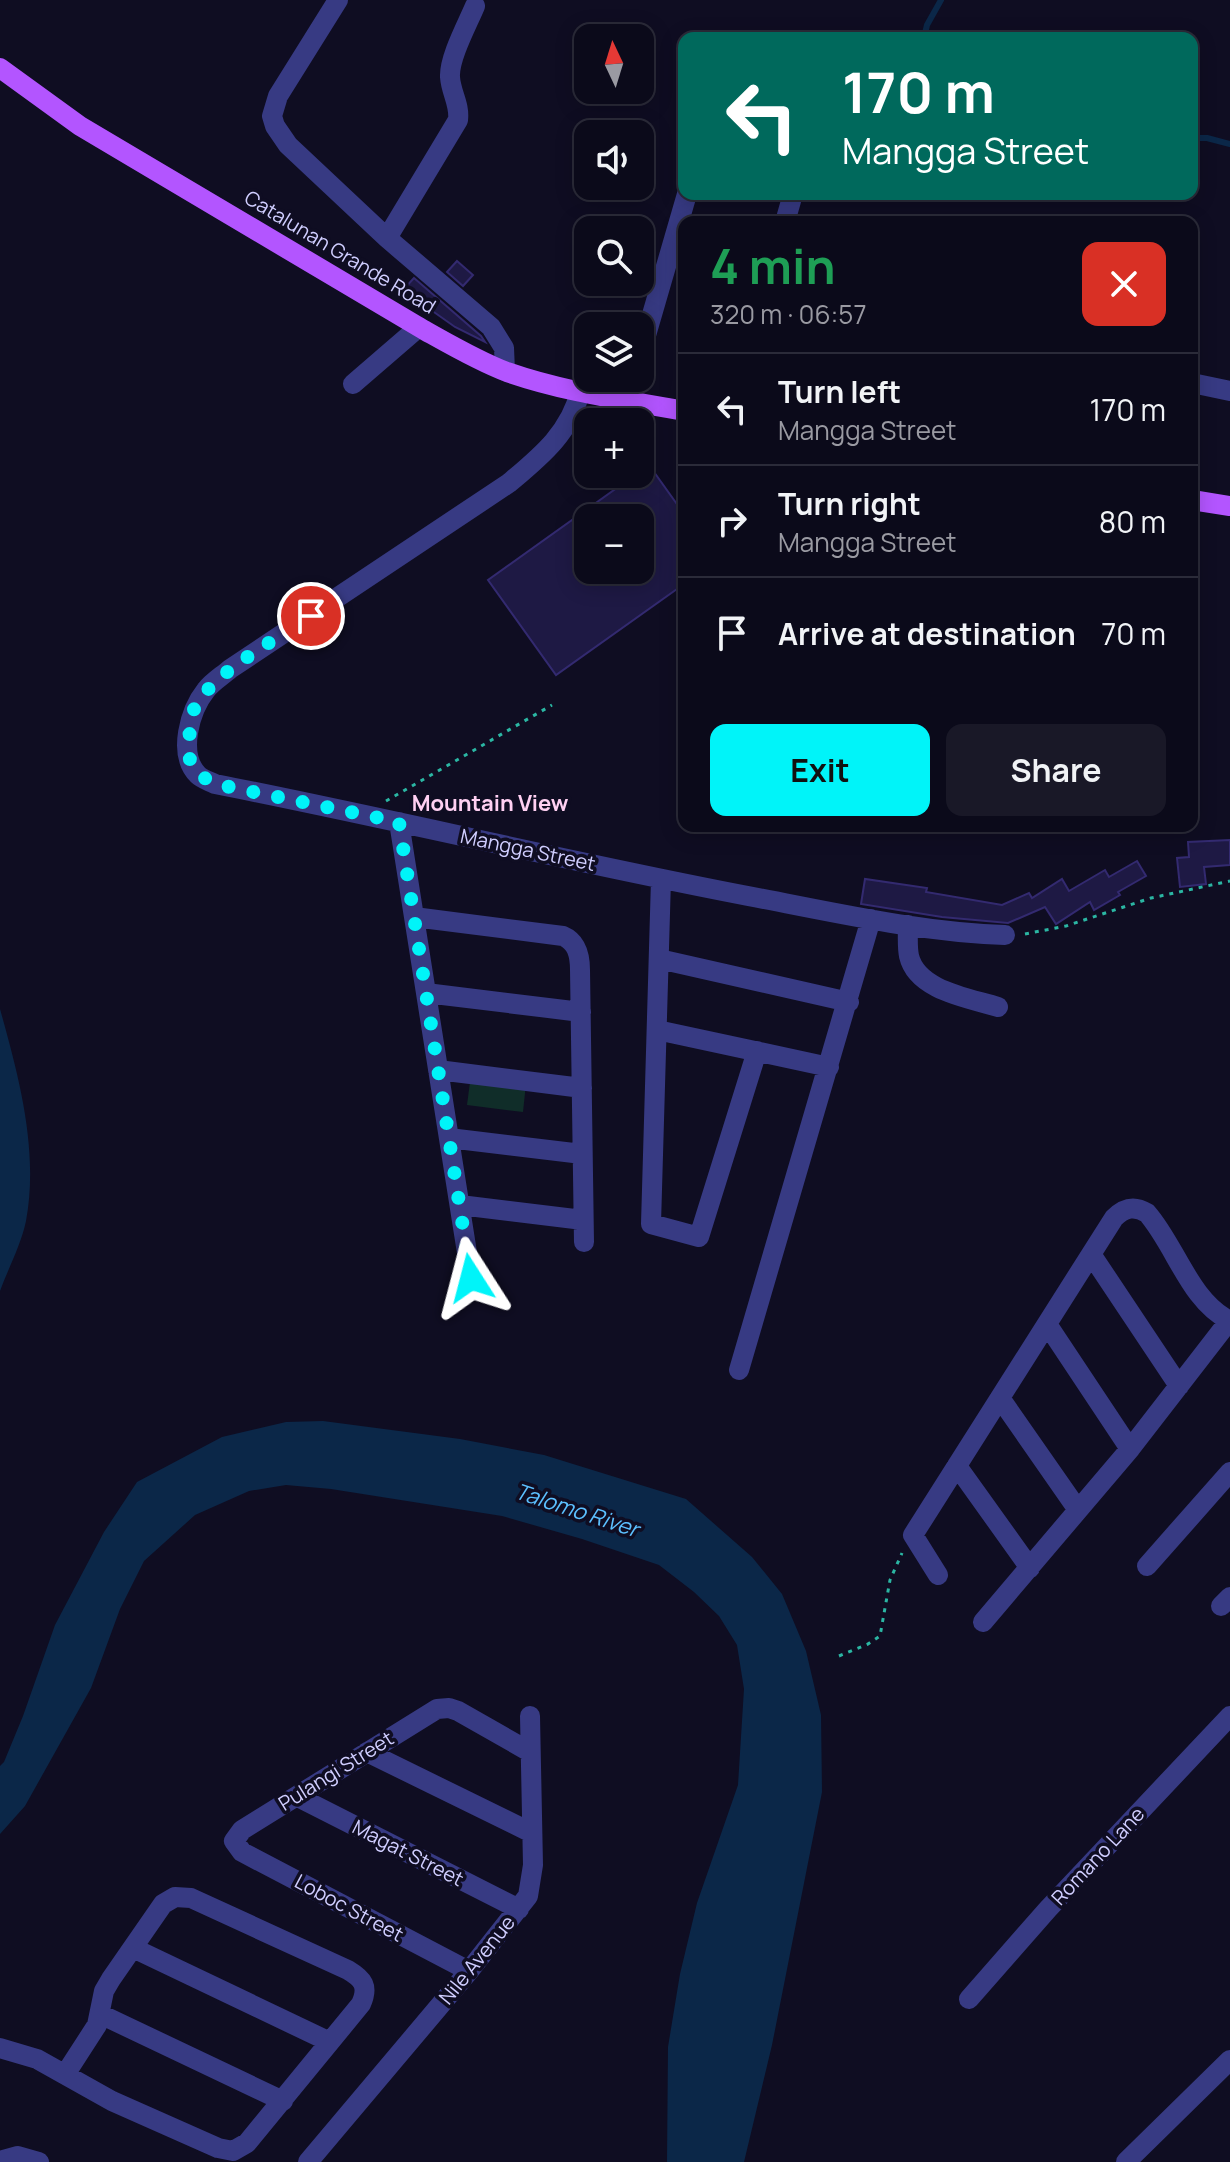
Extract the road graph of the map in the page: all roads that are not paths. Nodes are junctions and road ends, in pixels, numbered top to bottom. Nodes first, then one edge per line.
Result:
1 (338, 0) edge
2 (475, 6) dead end
3 (0, 68) edge
4 (678, 225) edge
5 (387, 238) junction
6 (653, 312) edge
7 (419, 327) junction
8 (505, 371) junction
9 (353, 384) dead end
10 (1198, 384) edge
11 (574, 389) edge
12 (1230, 391) edge
13 (580, 392) edge
14 (585, 392) edge
15 (630, 392) edge
16 (627, 400) junction
17 (678, 410) edge
18 (1198, 501) edge
19 (1230, 506) edge
20 (399, 822) junction
21 (661, 879) junction
22 (414, 917) junction
23 (871, 919) junction
24 (908, 925) junction
25 (1005, 935) road end
26 (659, 959) junction
27 (426, 993) junction
28 (849, 1002) junction
29 (998, 1007) dead end
30 (581, 1012) junction
31 (657, 1030) junction
32 (757, 1051) junction
33 (829, 1067) junction
34 (438, 1070) junction
35 (582, 1088) junction
36 (449, 1138) junction
37 (582, 1154) junction
38 (460, 1205) junction
39 (583, 1220) junction
40 (584, 1242) dead end
41 (1091, 1254) junction
42 (471, 1278) dead end
43 (1230, 1321) edge
44 (1047, 1324) junction
45 (739, 1370) dead end
46 (1179, 1386) junction
47 (1000, 1398) junction
48 (1130, 1449) junction
49 (957, 1466) junction
50 (1230, 1472) edge
51 (1078, 1510) junction
52 (1147, 1566) dead end
53 (1030, 1568) junction
54 (938, 1575) dead end
55 (983, 1622) dead end
56 (530, 1716) dead end
57 (1230, 1716) edge
58 (367, 1752) junction
59 (530, 1752) junction
60 (298, 1797) junction
61 (530, 1832) junction
62 (234, 1841) joint
63 (519, 1909) junction
64 (133, 1948) junction
65 (469, 1971) junction
66 (969, 1999) dead end
67 (100, 2014) junction
68 (330, 2042) junction
69 (0, 2048) edge
70 (1230, 2060) edge
71 (66, 2073) junction
72 (283, 2101) junction
73 (4, 2159) edge
74 (39, 2162) edge
75 (308, 2162) edge
76 (1126, 2162) edge

1 - 5 street
2 - 5 street
3 - 7 main road, Catalunan Grande Road
4 - 6 street
5 - 8 street
7 - 8 main road, Catalunan Grande Road
7 - 9 street
8 - 11 main road, Catalunan Grande Road
10 - 12 street
13 - 20 street, Mangga Street
14 - 16 main road, Catalunan Grande Road
15 - 16 street
16 - 17 main road, Catalunan Grande Road
18 - 19 main road
20 - 21 street, Mangga Street
20 - 22 street
21 - 23 street, Mangga Street
21 - 26 street
22 - 27 street
22 - 30 street
23 - 24 street, Mangga Street
23 - 28 street
24 - 25 street, Mangga Street
24 - 29 street
26 - 28 street
26 - 31 street
27 - 30 street
27 - 34 street
28 - 33 street
30 - 35 street
31 - 32 street
31 - 32 street
32 - 33 street
33 - 45 street
34 - 35 street
34 - 36 street
35 - 37 street
36 - 37 street
36 - 38 street
37 - 39 street
38 - 39 street
38 - 42 street
39 - 40 street
41 - 43 street
41 - 44 street
41 - 46 street
43 - 46 street
44 - 47 street
44 - 48 street
46 - 48 street
47 - 49 street
47 - 51 street
48 - 51 street
49 - 53 street
49 - 54 street
50 - 52 street
51 - 53 street
53 - 55 street
56 - 59 street, Nile Avenue
57 - 66 street, Romano Lane
58 - 59 street, Pulangi Street
58 - 60 street, Pulangi Street
58 - 61 street
59 - 61 street, Nile Avenue
60 - 62 street, Pulangi Street
60 - 63 street, Magat Street
61 - 63 street, Nile Avenue
62 - 65 street, Loboc Street
63 - 65 street, Nile Avenue
64 - 67 street
64 - 68 street
64 - 68 street
65 - 75 street, Nile Avenue
67 - 71 street
67 - 72 street
68 - 72 street
69 - 71 street
70 - 76 street
71 - 72 street
73 - 74 street

